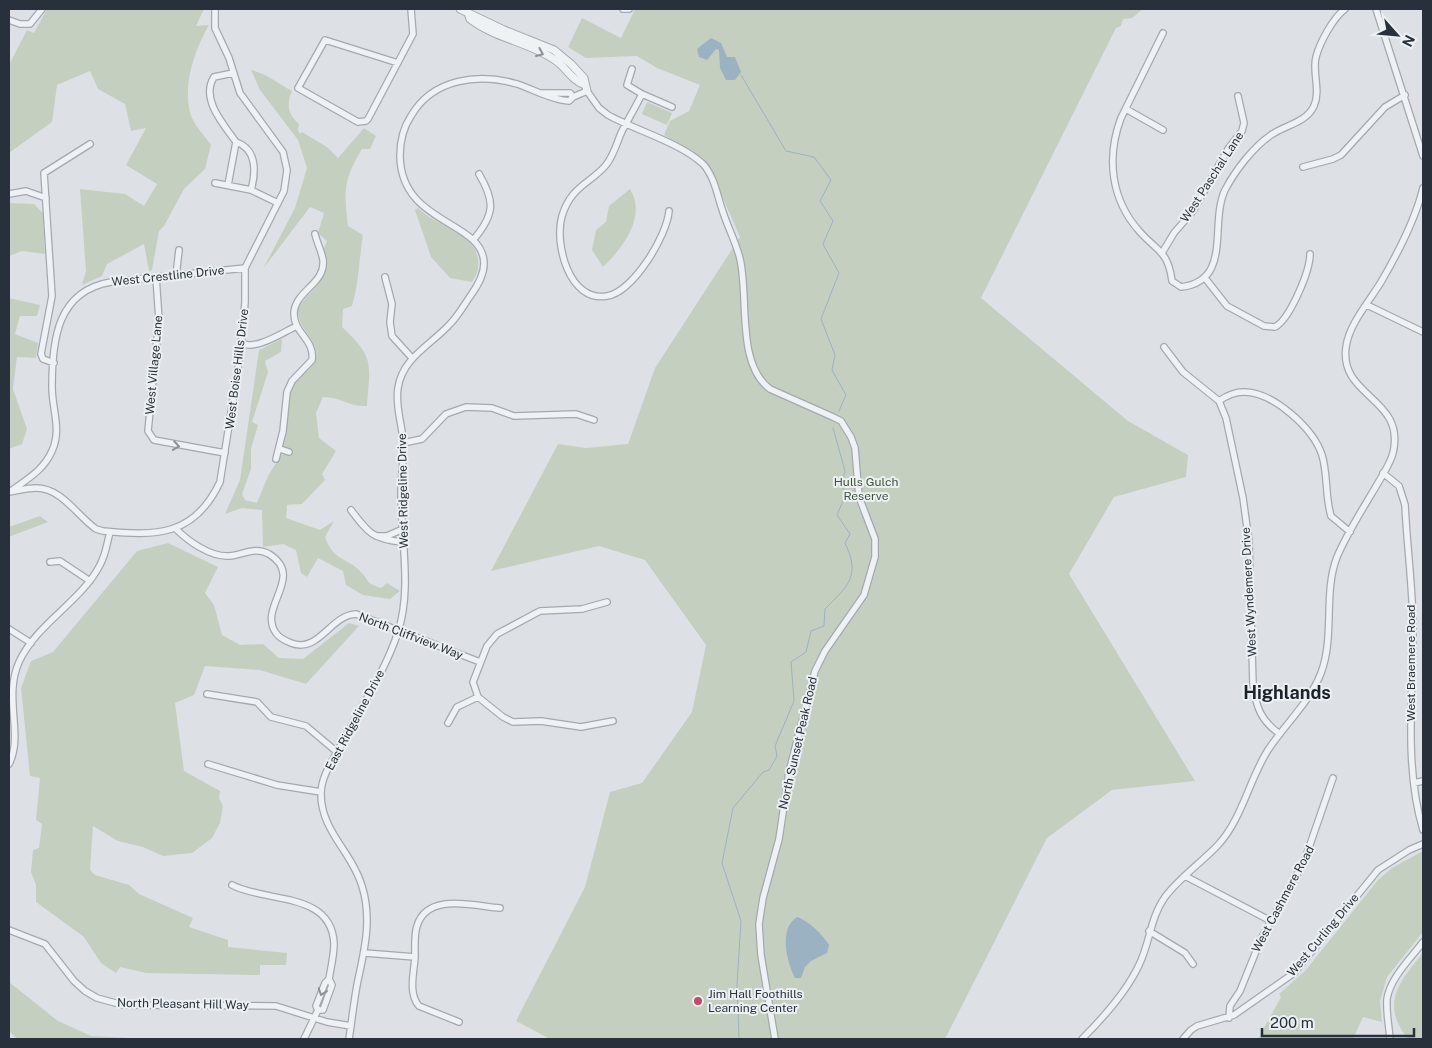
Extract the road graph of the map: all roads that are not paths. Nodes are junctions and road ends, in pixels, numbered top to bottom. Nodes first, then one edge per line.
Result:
1 (42, 9) edge
2 (214, 9) edge
3 (411, 9) edge
4 (460, 9) edge
5 (623, 9) edge
6 (629, 9) edge
7 (1345, 9) edge
8 (1376, 9) edge
9 (9, 20) edge
10 (1163, 33) dead end
11 (398, 63) junction
12 (632, 69) dead end
13 (233, 72) junction
14 (586, 88) junction
15 (642, 94) junction
16 (1405, 95) junction
17 (1238, 96) dead end
18 (672, 107) dead end
19 (1126, 109) junction
20 (626, 125) junction
21 (1163, 130) dead end
22 (236, 142) junction
23 (90, 144) dead end
24 (1423, 156) edge
25 (1303, 167) dead end
26 (479, 174) dead end
27 (216, 183) dead end
28 (228, 185) junction
29 (1423, 188) edge
30 (251, 190) junction
31 (9, 194) edge
32 (46, 198) junction
33 (278, 203) junction
34 (669, 211) dead end
35 (315, 234) dead end
36 (474, 239) junction
37 (326, 243) dead end
38 (318, 246) junction
39 (179, 250) dead end
40 (1162, 253) junction
41 (1310, 254) dead end
42 (245, 268) junction
43 (176, 276) junction
44 (156, 277) junction
45 (385, 277) dead end
46 (1205, 278) junction
47 (1367, 306) junction
48 (297, 326) junction
49 (1423, 332) edge
50 (241, 343) junction
51 (1164, 347) dead end
52 (412, 358) junction
53 (54, 363) junction
54 (1219, 401) junction
55 (594, 420) dead end
56 (403, 443) junction
57 (280, 449) junction
58 (289, 452) dead end
59 (225, 453) junction
60 (276, 459) dead end
61 (1383, 473) junction
62 (9, 492) edge
63 (351, 510) dead end
64 (176, 529) junction
65 (403, 529) junction
66 (110, 532) junction
67 (1350, 532) junction
68 (390, 537) junction
69 (403, 542) junction
70 (50, 562) dead end
71 (90, 581) junction
72 (607, 602) dead end
73 (9, 629) edge
74 (398, 630) junction
75 (30, 643) junction
76 (480, 662) junction
77 (207, 694) dead end
78 (478, 696) junction
79 (613, 721) dead end
80 (448, 723) dead end
81 (1280, 734) junction
82 (337, 752) junction
83 (9, 764) edge
84 (208, 764) dead end
85 (1333, 778) dead end
86 (1423, 781) edge
87 (1414, 783) junction
88 (321, 792) junction
89 (1423, 830) edge
90 (1423, 844) edge
91 (1185, 876) junction
92 (232, 886) dead end
93 (500, 908) dead end
94 (1271, 921) junction
95 (9, 930) edge
96 (1149, 931) junction
97 (1423, 942) edge
98 (365, 953) junction
99 (415, 956) junction
100 (1193, 964) dead end
101 (315, 1018) junction
102 (1229, 1018) junction
103 (459, 1022) dead end
104 (351, 1026) junction
105 (304, 1039) edge
106 (350, 1039) edge
107 (775, 1039) edge
108 (1082, 1039) edge
109 (1183, 1039) edge
110 (1390, 1039) edge

1 - 9 street
2 - 13 street, West Boise Hills Drive
3 - 11 street
4 - 14 street
5 - 6 street
7 - 46 street
8 - 16 street
10 - 19 street
11 - 11 street
12 - 15 street
13 - 22 street
13 - 33 street, West Boise Hills Drive
14 - 20 street, North Sunset Peak Road
14 - 36 street
15 - 18 street
15 - 20 street
16 - 24 street
16 - 25 street
17 - 40 street, West Paschal Lane
19 - 21 street
19 - 40 street
20 - 34 street
20 - 107 street, North Sunset Peak Road
22 - 28 street
22 - 30 street
23 - 32 street
26 - 36 street
27 - 28 street
28 - 30 street
29 - 47 street
30 - 33 street
31 - 32 street
32 - 53 street
33 - 42 street, West Boise Hills Drive
35 - 38 street
36 - 52 street, West Ridgeline Drive
37 - 38 street
38 - 48 street
39 - 43 street
40 - 46 street
41 - 46 street
42 - 43 street, West Crestline Drive
42 - 50 street, West Boise Hills Drive
43 - 44 street, West Crestline Drive
44 - 53 street, West Crestline Drive
44 -> 59 street, West Village Lane
45 - 52 street
47 - 49 street
47 - 61 street
48 - 50 street
48 - 57 street
50 - 59 street, West Boise Hills Drive
51 - 54 street
52 - 56 street, West Ridgeline Drive
53 - 62 street, West Crestline Drive
54 - 67 street
54 - 81 street, West Wyndemere Drive
55 - 56 street
56 - 65 street, West Ridgeline Drive
57 - 58 street
57 - 60 street
59 - 64 street, West Boise Hills Drive
61 - 67 street
61 - 87 street, West Braemere Road
62 - 66 street
63 - 68 street
64 - 66 street
64 - 74 street, North Cliffview Way
65 - 68 street
65 - 69 street, West Ridgeline Drive
66 - 71 street
67 - 81 street
68 - 69 street
69 - 74 street, West Ridgeline Drive
70 - 71 street
71 - 75 street
72 - 76 street
73 - 75 street
74 - 76 street, North Cliffview Way
74 - 82 street, East Ridgeline Drive
75 - 83 street
76 - 78 street
77 - 82 street
78 - 79 street
78 - 80 street
81 - 91 street
82 - 88 street, East Ridgeline Drive
84 - 88 street
85 - 94 street, West Cashmere Road
86 - 87 street
87 - 89 street, West Braemere Road
88 - 98 street, East Ridgeline Drive
90 - 102 street, West Curling Drive
91 - 94 street
91 - 96 street
92 - 101 street
93 - 99 street
94 - 102 street, West Cashmere Road
95 - 101 street, North Pleasant Hill Way
96 - 100 street
96 - 108 street
97 - 110 street
98 - 99 street
98 - 104 street, East Ridgeline Drive
99 - 103 street
101 - 104 street, North Pleasant Hill Way
101 - 105 street
102 - 109 street, West Curling Drive
104 - 106 street, East Ridgeline Drive

